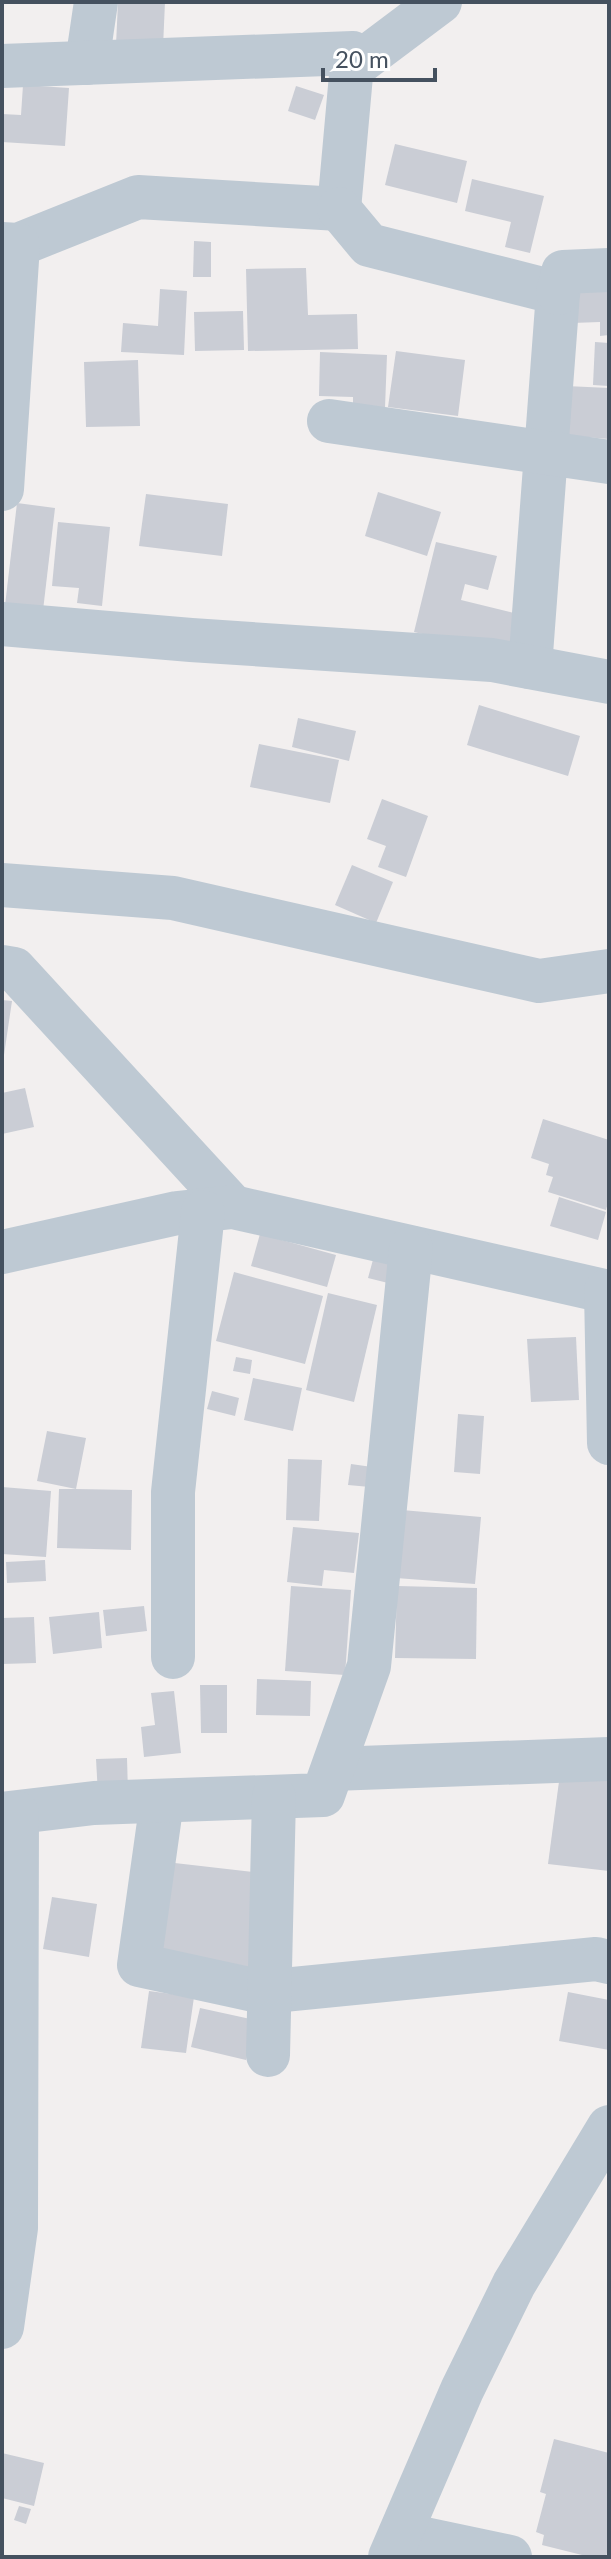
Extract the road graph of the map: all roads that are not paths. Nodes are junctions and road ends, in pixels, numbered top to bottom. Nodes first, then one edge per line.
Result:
1 (96, 2) edge
2 (440, 2) edge
3 (87, 63) junction
4 (2, 66) edge
5 (352, 68) junction
6 (339, 209) junction
7 (10, 245) edge
8 (609, 270) edge
9 (558, 293) junction
10 (329, 421) dead end
11 (546, 454) junction
12 (609, 462) edge
13 (2, 489) edge
14 (2, 624) edge
15 (530, 667) junction
16 (609, 682) edge
17 (2, 885) edge
18 (2, 967) edge
19 (609, 971) edge
20 (218, 1210) junction
21 (411, 1248) junction
22 (2, 1252) edge
23 (608, 1292) edge
24 (609, 1443) edge
25 (173, 1657) dead end
26 (609, 1759) edge
27 (333, 1769) junction
28 (274, 1797) junction
29 (162, 1801) junction
30 (9, 1814) edge
31 (609, 1962) edge
32 (270, 1991) junction
33 (268, 2055) dead end
34 (609, 2127) edge
35 (2, 2327) edge
36 (396, 2545) edge
37 (510, 2557) edge

1 - 3 street
2 - 5 street
3 - 4 street
3 - 5 street
5 - 6 street
6 - 7 street
6 - 9 street
7 - 13 street
8 - 9 street
9 - 11 street
10 - 11 street
11 - 12 street
11 - 15 street
14 - 15 street
15 - 16 street
17 - 19 street
18 - 20 street
20 - 21 street
20 - 22 street
20 - 25 street
21 - 23 street
21 - 27 street
23 - 24 street
26 - 27 street
27 - 28 street
28 - 29 street
28 - 32 street
29 - 30 street
29 - 32 street
30 - 35 street
31 - 32 street
32 - 33 street
34 - 36 street
36 - 37 street

